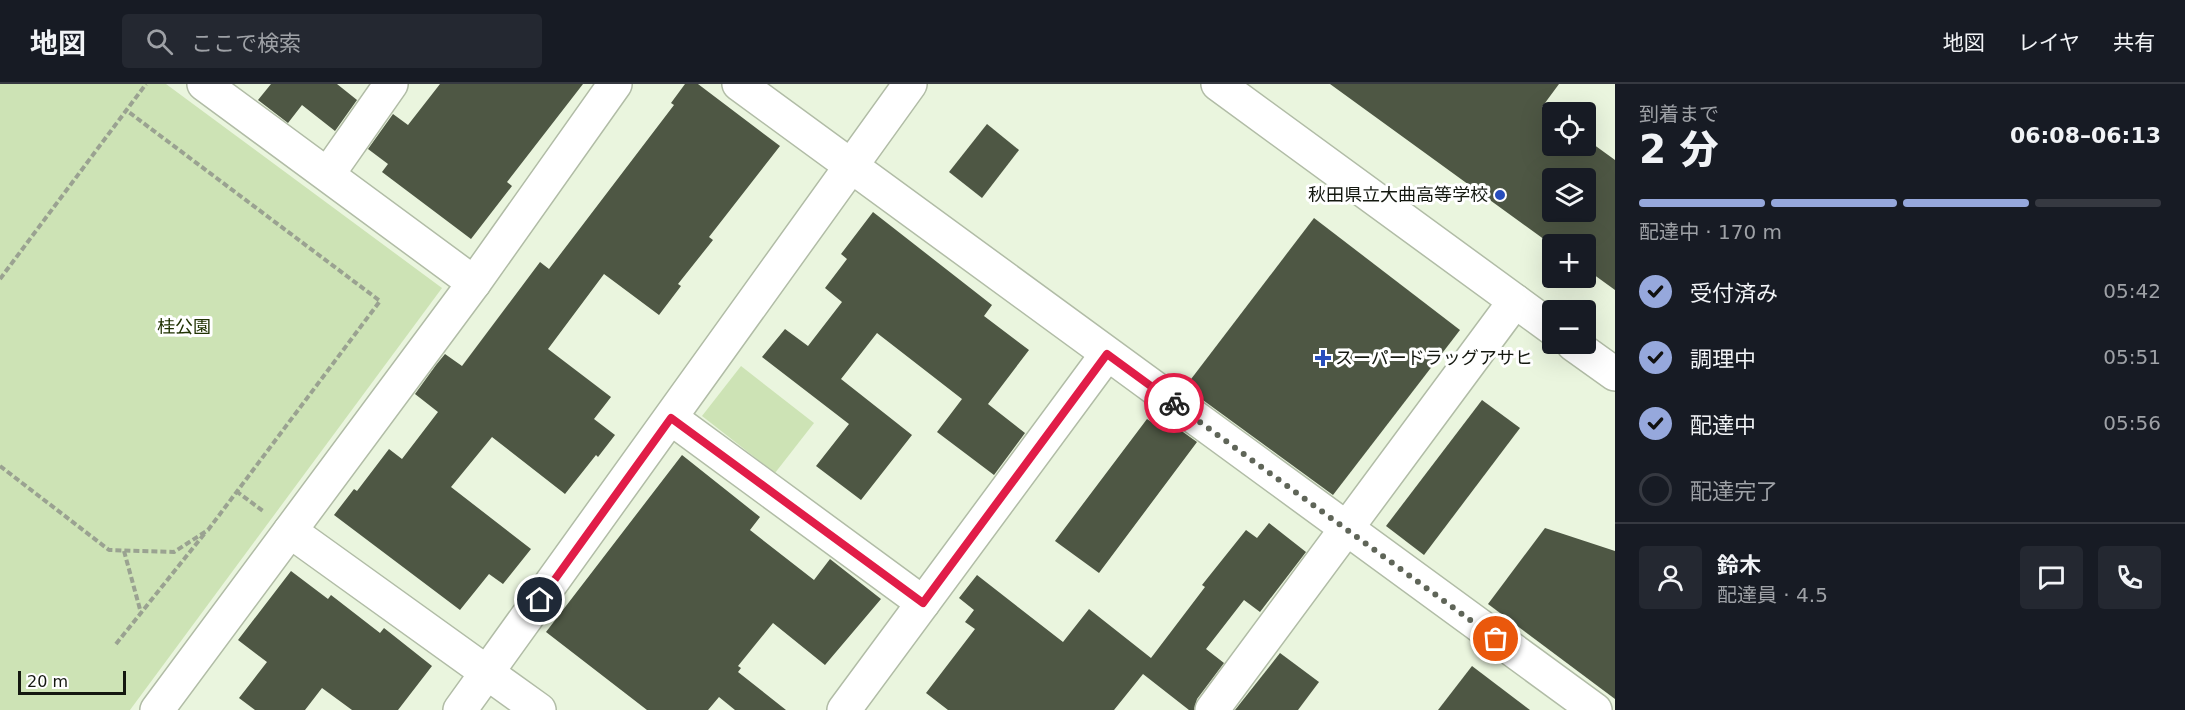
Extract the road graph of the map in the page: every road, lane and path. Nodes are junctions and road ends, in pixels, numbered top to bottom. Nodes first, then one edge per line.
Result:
1 (146, 84) edge
2 (204, 84) edge
3 (391, 84) edge
4 (615, 84) edge
5 (739, 84) edge
6 (910, 84) edge
7 (1218, 84) edge
8 (126, 110) junction
9 (850, 166) junction
10 (328, 174) junction
11 (0, 279) edge
12 (474, 283) junction
13 (1515, 301) junction
14 (1542, 321) edge
15 (1107, 354) junction
16 (1587, 354) edge
17 (1615, 374) edge
18 (671, 418) junction
19 (0, 466) edge
20 (1345, 529) junction
21 (207, 530) junction
22 (290, 531) junction
23 (124, 551) junction
24 (923, 603) junction
25 (141, 614) junction
26 (116, 644) dead end
27 (488, 673) junction
28 (1591, 709) edge
29 (157, 710) edge
30 (460, 710) edge
31 (539, 710) edge
32 (844, 710) edge
33 (1212, 710) edge

1 - 8 path
2 - 10 street
3 - 10 street
4 - 12 street
5 - 9 street
6 - 9 street
7 - 13 street
8 - 11 path
8 - 21 path
9 - 15 street
9 - 18 street
10 - 12 street
12 - 22 street
13 - 14 street
13 - 20 street
15 - 20 street
15 - 24 street
16 - 17 street
18 - 24 street
18 - 27 street
19 - 23 path
20 - 28 street
20 - 33 street
21 - 23 path
21 - 25 path
22 - 27 street
22 - 29 street
23 - 25 path
24 - 32 street
25 - 26 path
27 - 30 street
27 - 31 street

